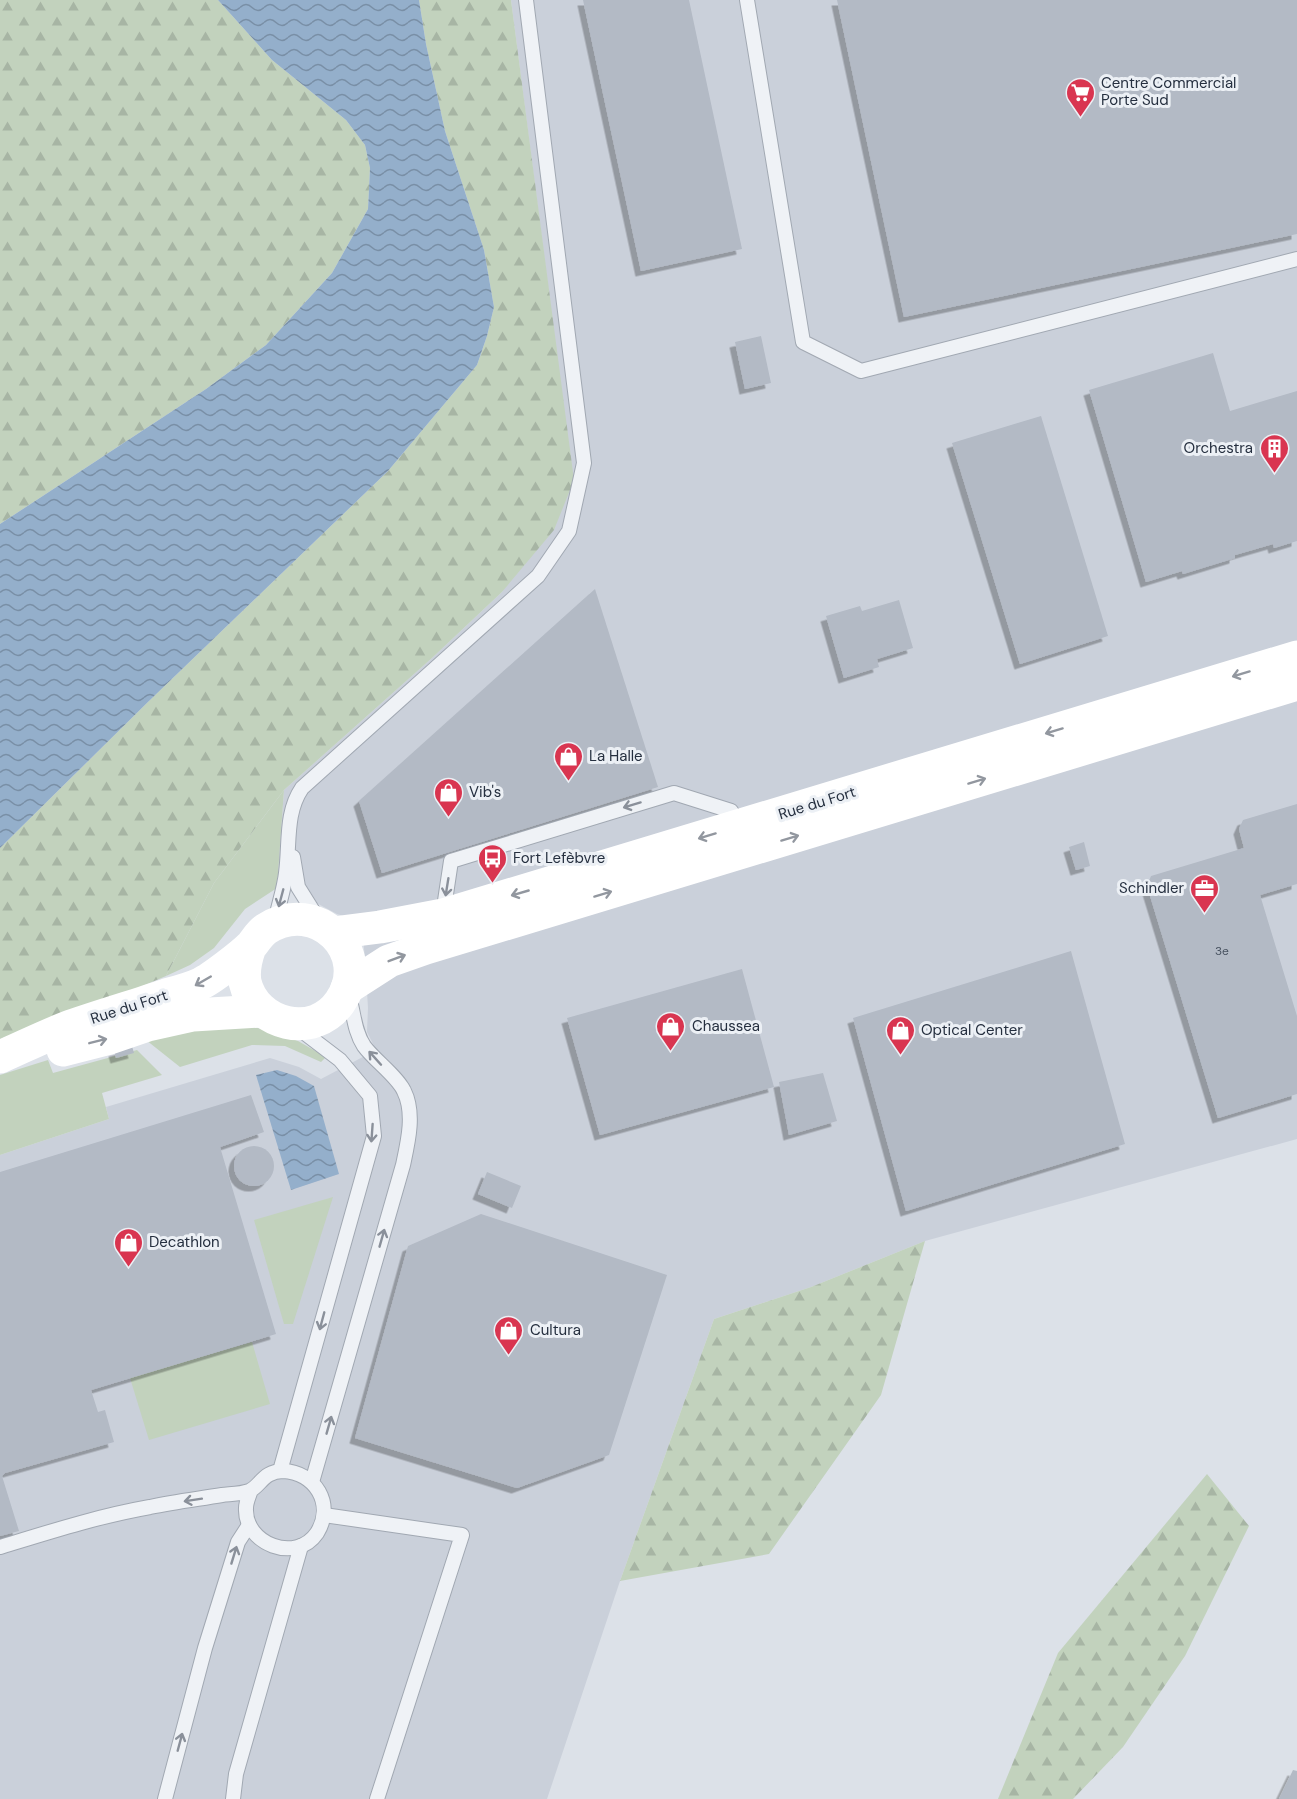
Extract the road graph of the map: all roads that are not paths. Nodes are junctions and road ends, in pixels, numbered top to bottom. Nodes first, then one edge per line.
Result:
1 (526, 0) edge
2 (747, 0) edge
3 (1297, 259) edge
4 (1297, 657) edge
5 (1297, 684) edge
6 (290, 832) junction
7 (745, 838) junction
8 (275, 923) junction
9 (327, 928) junction
10 (443, 929) junction
11 (250, 947) junction
12 (347, 988) junction
13 (261, 1011) junction
14 (294, 1024) junction
15 (0, 1057) edge
16 (0, 1065) edge
17 (280, 1471) junction
18 (312, 1482) junction
19 (251, 1491) junction
20 (324, 1515) junction
21 (249, 1525) junction
22 (302, 1546) junction
23 (0, 1547) edge
24 (165, 1799) edge
25 (233, 1799) edge
26 (377, 1799) edge

1 - 6 lane
2 - 3 lane
4 -> 7 main road, Rue du Fort
7 -> 5 main road, Rue du Fort
6 -> 8 lane
6 - 9 lane
7 - 10 main road, Rue du Fort
7 -> 10 lane
8 - 9 main road, Rue du Fort
8 - 11 main road, Rue du Fort
9 - 10 main road, Rue du Fort
9 - 12 main road
12 -> 10 main road, Rue du Fort
11 - 13 main road
11 -> 15 main road, Rue du Fort
12 - 14 main road, Rue du Fort
18 -> 12 lane
13 - 14 main road, Rue du Fort
16 -> 13 main road, Rue du Fort
14 -> 17 lane
17 - 18 lane
17 - 19 lane
18 - 20 lane
19 - 21 lane
19 -> 23 lane
20 - 22 lane
20 - 26 lane
21 - 22 lane
24 -> 21 lane
22 - 25 lane

